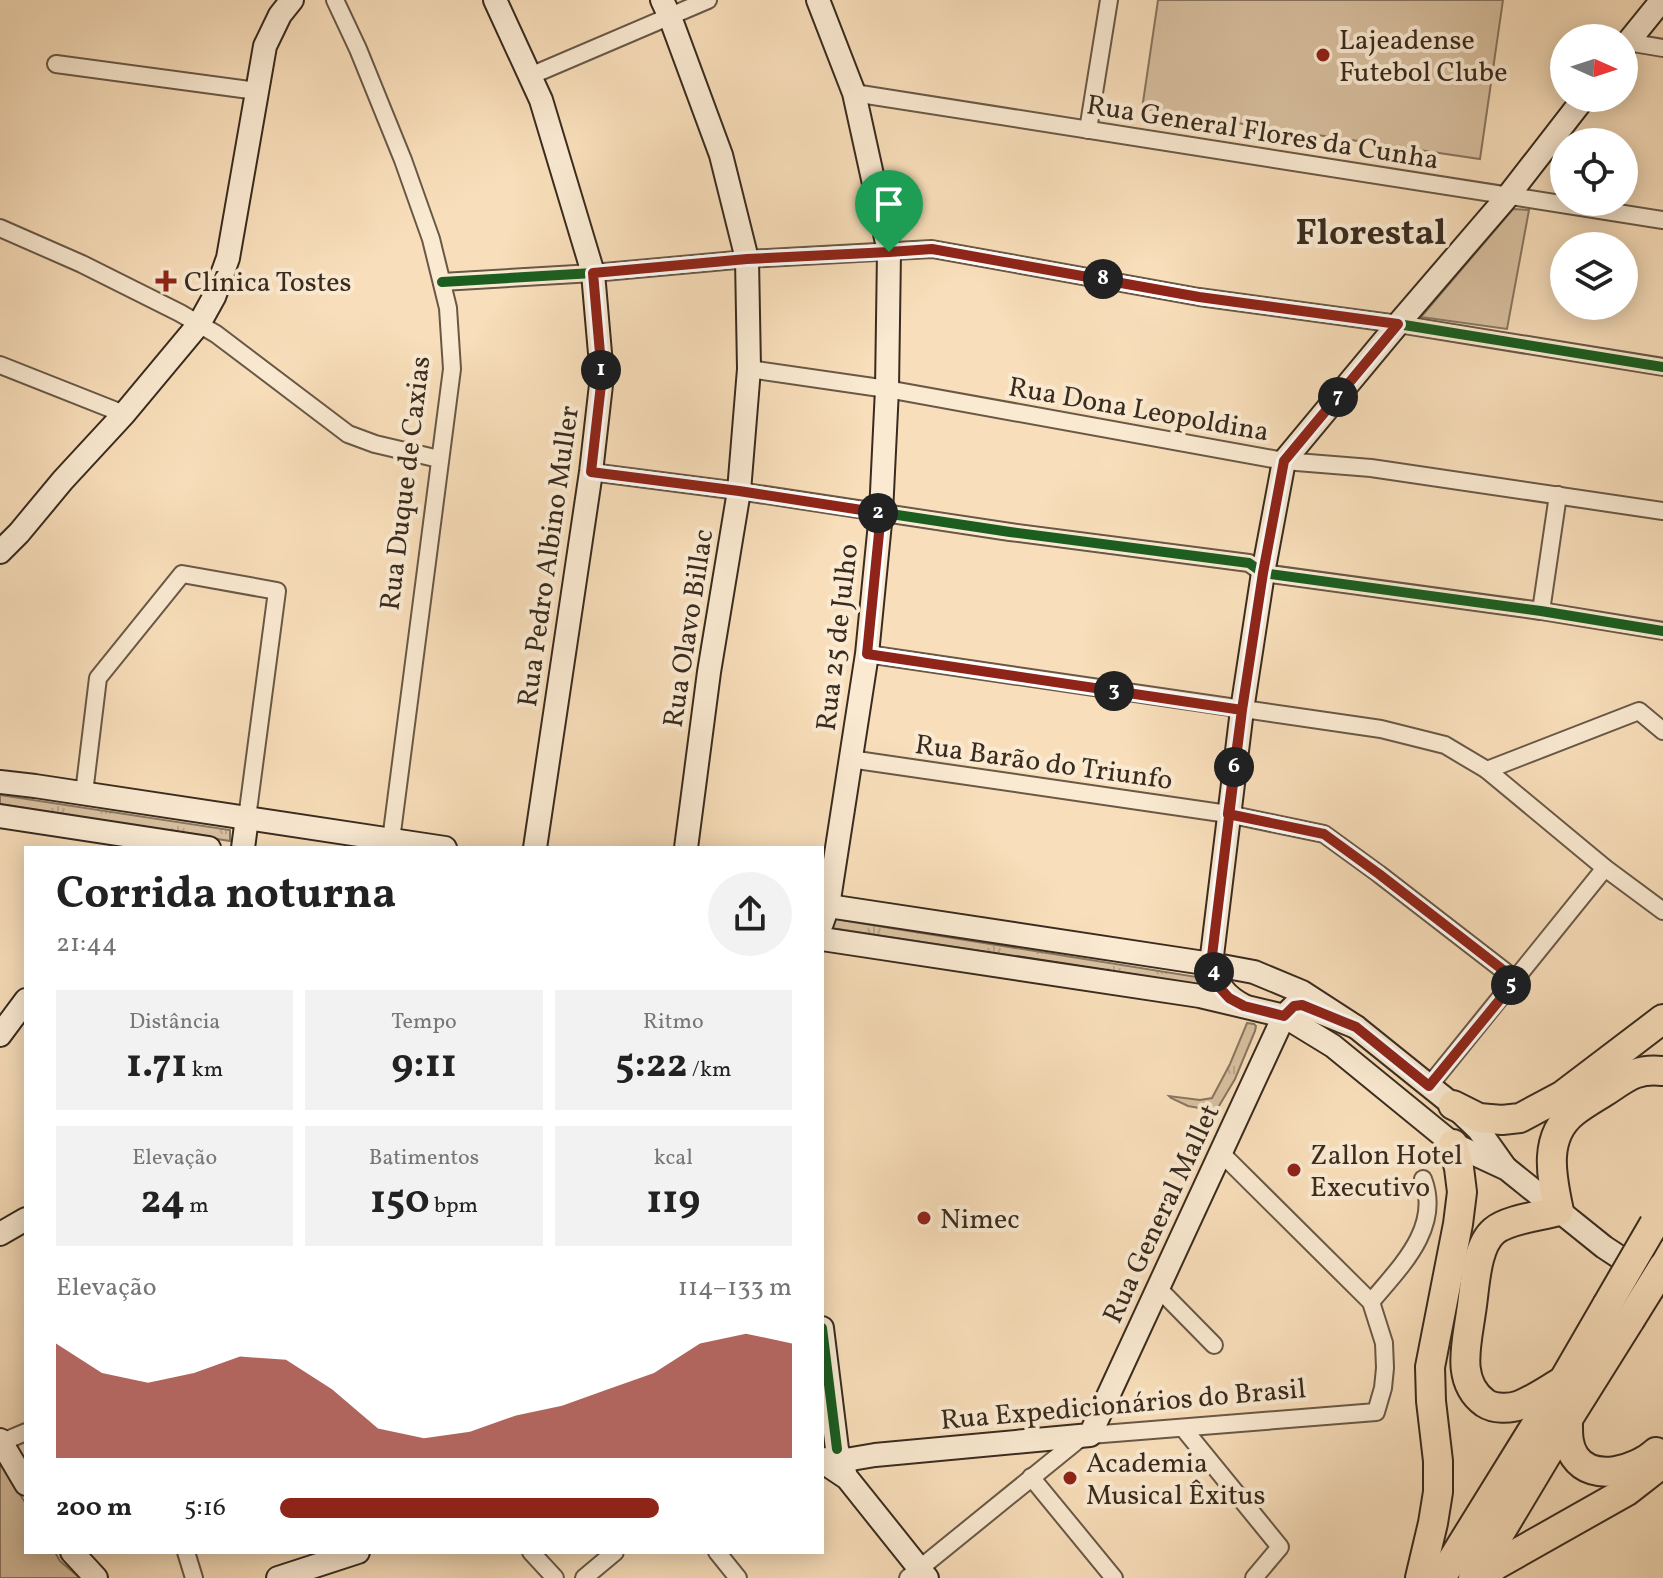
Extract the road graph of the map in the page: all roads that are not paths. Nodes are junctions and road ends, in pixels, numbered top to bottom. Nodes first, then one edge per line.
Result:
1 (292, 0) edge
2 (335, 0) edge
3 (495, 0) edge
4 (708, 0) edge
5 (818, 0) edge
6 (1109, 0) edge
7 (1662, 0) edge
8 (666, 8) edge
9 (1638, 29) edge
10 (1638, 45) edge
11 (1663, 48) edge
12 (56, 64) dead end
13 (530, 76) junction
14 (257, 91) junction
15 (854, 93) junction
16 (1573, 112) edge
17 (1088, 130) junction
18 (1508, 196) junction
19 (1663, 220) edge
20 (0, 228) edge
21 (889, 252) junction
22 (747, 259) junction
23 (593, 273) junction
24 (442, 282) junction
25 (199, 324) junction
26 (1398, 324) junction
27 (0, 365) edge
28 (1663, 367) edge
29 (749, 369) junction
30 (887, 389) junction
31 (124, 414) junction
32 (439, 459) junction
33 (1284, 461) junction
34 (591, 472) junction
35 (739, 491) junction
36 (1558, 495) junction
37 (1663, 511) edge
38 (881, 513) junction
39 (0, 552) edge
40 (1263, 573) junction
41 (1541, 611) junction
42 (1663, 631) edge
43 (867, 654) junction
44 (1242, 710) junction
45 (1663, 731) edge
46 (850, 759) junction
47 (1487, 770) junction
48 (0, 782) edge
49 (84, 793) junction
50 (1228, 814) junction
51 (0, 816) edge
52 (247, 818) junction
53 (80, 839) edge
54 (390, 844) edge
55 (180, 846) edge
56 (243, 846) edge
57 (418, 846) edge
58 (535, 846) edge
59 (686, 846) edge
60 (1605, 868) junction
61 (824, 911) edge
62 (1663, 911) edge
63 (824, 939) edge
64 (1211, 964) junction
65 (1516, 980) junction
66 (24, 1003) edge
67 (1244, 1006) junction
68 (1284, 1016) junction
69 (1663, 1019) edge
70 (1356, 1027) junction
71 (0, 1035) edge
72 (1663, 1071) edge
73 (1382, 1084) junction
74 (1429, 1086) junction
75 (1453, 1105) junction
76 (1453, 1144) junction
77 (1221, 1153) junction
78 (1507, 1169) junction
79 (1423, 1179) dead end
80 (1559, 1211) junction
81 (1658, 1216) edge
82 (24, 1220) edge
83 (0, 1234) edge
84 (1663, 1267) edge
85 (1663, 1286) edge
86 (1158, 1288) junction
87 (1371, 1302) junction
88 (1619, 1312) junction
89 (1214, 1345) dead end
90 (824, 1357) edge
91 (1563, 1381) junction
92 (1568, 1419) junction
93 (1183, 1428) junction
94 (24, 1433) edge
95 (1086, 1436) junction
96 (0, 1442) edge
97 (1663, 1446) edge
98 (831, 1460) edge
99 (1663, 1463) edge
100 (1031, 1477) junction
101 (24, 1481) edge
102 (74, 1554) edge
103 (187, 1554) edge
104 (345, 1554) edge
105 (533, 1554) edge
106 (613, 1554) edge
107 (719, 1554) edge
108 (918, 1575) edge
109 (96, 1578) edge
110 (194, 1578) edge
111 (278, 1578) edge
112 (555, 1578) edge
113 (584, 1578) edge
114 (738, 1578) edge
115 (1114, 1578) edge
116 (1254, 1578) edge
117 (1420, 1578) edge
118 (1441, 1578) edge
119 (1473, 1578) edge
120 (1481, 1578) edge

1 - 14 street
2 - 24 street, Rua Duque de Caxias
3 - 13 street, Rua Pedro Albino Muller
4 - 8 street
5 - 15 street, Rua 25 de Julho
6 - 17 street
7 - 9 street
8 - 13 street
8 - 22 street, Rua Olavo Billac
10 - 11 street
12 - 14 street
13 - 23 street, Rua Pedro Albino Muller
14 - 25 street
15 - 17 street, Rua General Flores da Cunha
15 - 21 street, Rua 25 de Julho
16 - 18 street
17 - 18 street, Rua General Flores da Cunha
18 - 19 street, Rua General Flores da Cunha
18 - 26 street
20 - 25 street
21 - 22 street
21 - 26 street
21 - 30 street, Rua 25 de Julho
22 - 23 street
22 - 29 street, Rua Olavo Billac
23 - 24 street
23 - 34 street, Rua Pedro Albino Muller
24 - 32 street, Rua Duque de Caxias
25 - 31 street
25 - 32 street
26 - 28 street
26 - 33 street
27 - 31 street
29 - 30 street, Rua Dona Leopoldina
29 - 35 street, Rua Olavo Billac
30 - 33 street, Rua Dona Leopoldina
30 - 38 street, Rua 25 de Julho
31 - 39 street
32 - 54 street, Rua Duque de Caxias
33 - 36 street, Rua Dona Leopoldina
33 - 40 street
34 - 35 street
34 - 58 street, Rua Pedro Albino Muller
35 - 38 street
35 - 59 street, Rua Olavo Billac
36 - 37 street, Rua Dona Leopoldina
36 - 41 street
38 - 40 street
38 - 43 street, Rua 25 de Julho
40 - 41 street
40 - 44 street
41 - 42 street
43 - 44 street
43 - 46 street, Rua 25 de Julho
44 - 47 street
44 - 50 street
45 - 47 street
46 - 50 street, Rua Barão do Triunfo
46 - 61 street, Rua 25 de Julho
47 - 60 street
48 - 49 street
49 - 52 street
49 - 52 street
50 - 64 street
50 - 65 street, Rua Barão do Triunfo
51 - 53 street
52 - 54 street
52 - 56 street
53 - 55 street
54 - 57 street
60 - 62 street
60 - 65 street
61 - 64 street
63 - 67 street
64 - 67 street
64 - 70 street
65 - 74 street
66 - 71 street
67 - 68 street
68 - 70 street
68 - 73 street
68 - 77 street, Rua General Mallet
69 - 75 highway
70 - 74 street
72 - 80 highway
73 - 74 street
73 - 76 street
74 - 75 street
75 - 78 street
76 - 78 street
76 - 117 highway
77 - 86 street, Rua General Mallet
77 - 87 street
78 - 80 street
79 - 87 street
80 - 85 street
80 - 91 highway
81 - 88 highway, bridge
82 - 83 street
84 - 88 highway, bridge
86 - 89 street
86 - 95 street, Rua General Mallet
87 - 93 street, Rua Expedicionários do Brasil
88 - 91 highway
88 - 92 highway
90 - 98 street
91 - 118 highway
92 - 97 highway
92 - 119 highway
93 - 95 street, Rua Expedicionários do Brasil
93 - 116 street
94 - 96 street
95 - 98 street, Rua Expedicionários do Brasil
95 - 100 street
96 - 101 street
98 - 108 street
99 - 120 highway
100 - 108 street
100 - 115 street
102 - 109 street
103 - 110 street
104 - 111 street
105 - 112 street
106 - 113 street
107 - 114 street

